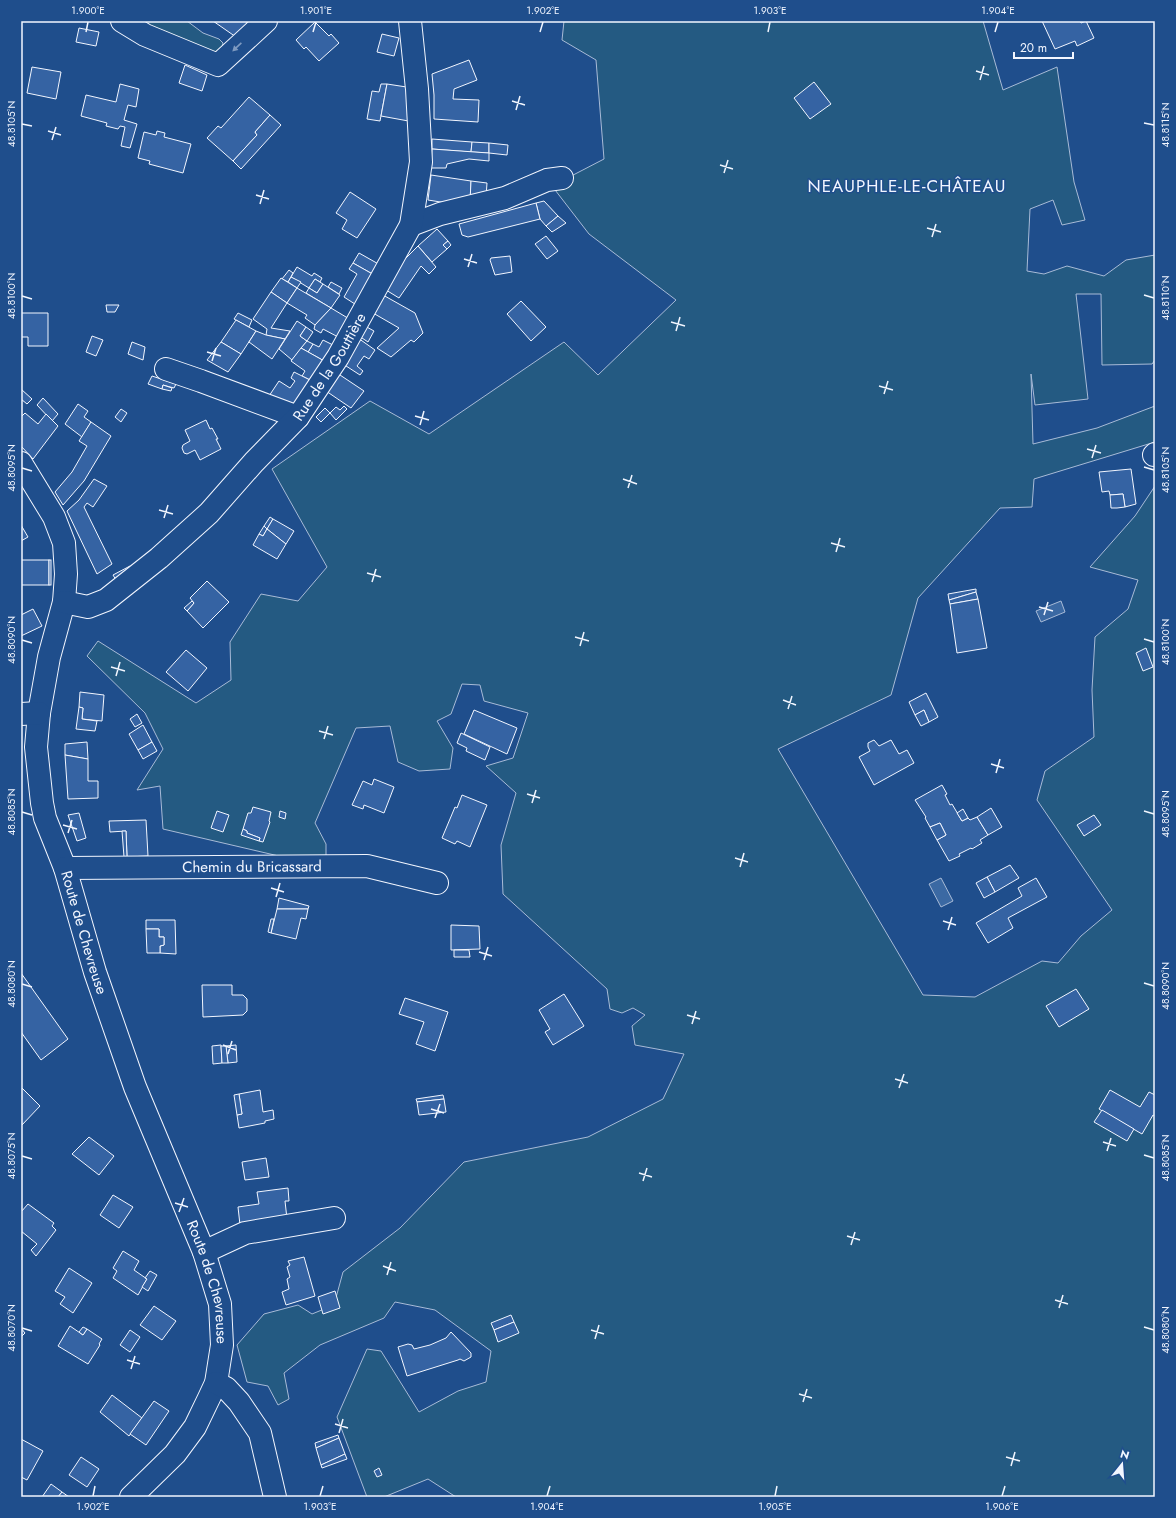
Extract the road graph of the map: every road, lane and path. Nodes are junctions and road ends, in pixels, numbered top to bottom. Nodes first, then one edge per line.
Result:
1 (122, 21) edge
2 (266, 21) edge
3 (410, 21) edge
4 (562, 178) dead end
5 (411, 225) junction
6 (166, 369) dead end
7 (298, 417) junction
8 (21, 463) edge
9 (64, 602) junction
10 (30, 713) edge
11 (65, 868) junction
12 (437, 883) dead end
13 (334, 1218) dead end
14 (204, 1252) junction
15 (212, 1390) junction
16 (131, 1497) edge
17 (275, 1497) edge

2 -> 1 street
3 - 5 street, Rue de la Gouttière
4 - 5 street
5 - 7 street, Rue de la Gouttière
6 - 7 street
7 - 9 street, Rue de la Gouttière
8 - 9 street, Route de Chevreuse
9 - 10 street, Route de Chevreuse
10 - 11 street, Route de Chevreuse
11 - 12 street, Chemin du Bricassard
11 - 14 street, Route de Chevreuse
13 - 14 street
14 - 15 street, Route de Chevreuse
15 - 16 street, Route de Chevreuse
15 - 17 street

